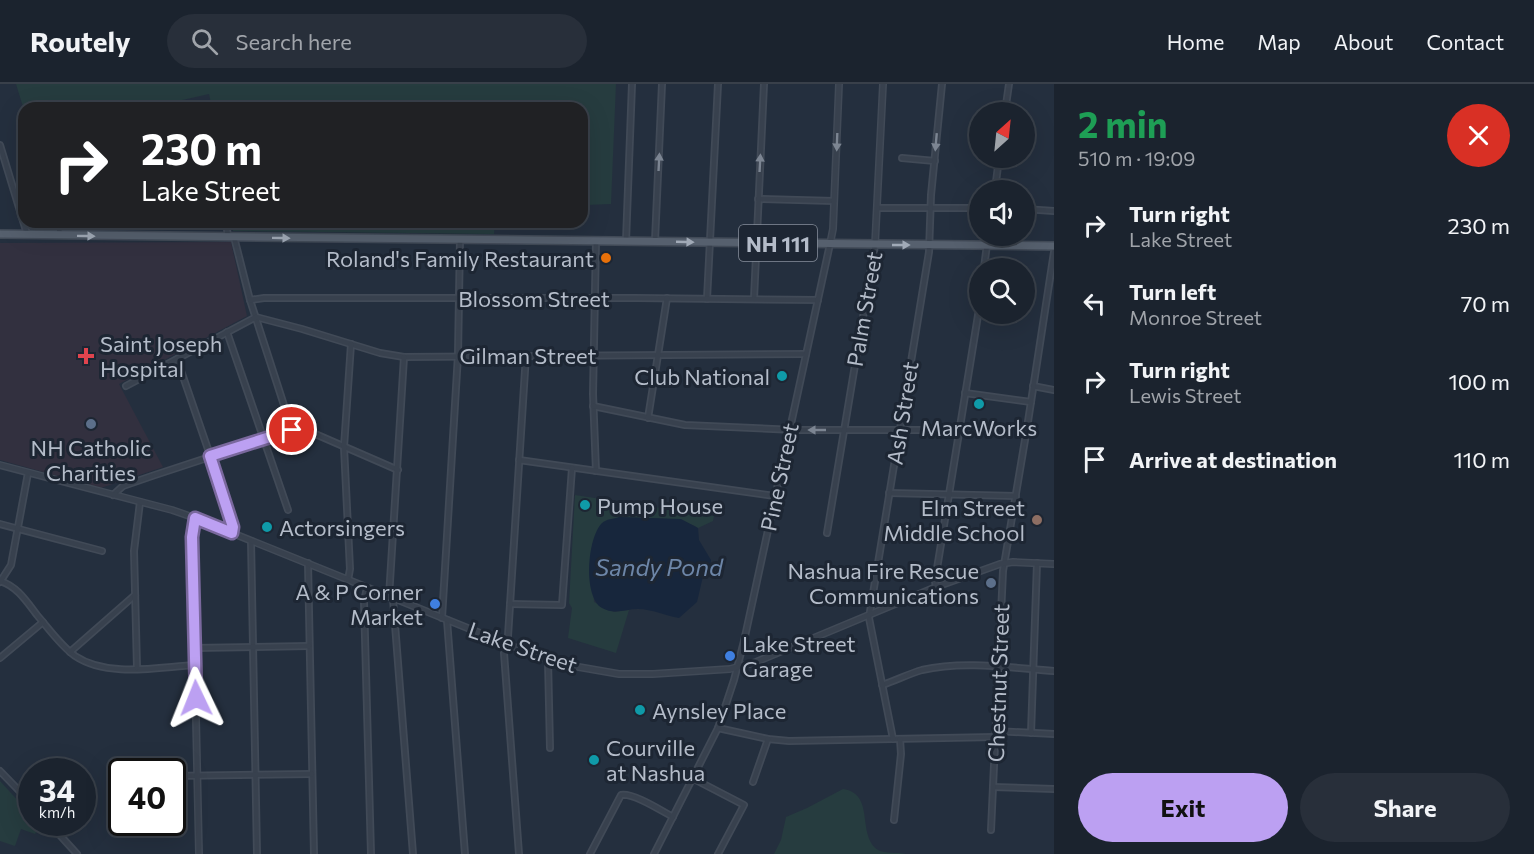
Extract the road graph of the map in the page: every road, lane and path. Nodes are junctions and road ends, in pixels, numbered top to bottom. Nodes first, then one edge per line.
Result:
1 (632, 84) edge
2 (662, 84) edge
3 (718, 84) edge
4 (764, 84) edge
5 (839, 84) edge
6 (883, 84) edge
7 (942, 84) edge
8 (1009, 84) edge
9 (1006, 102) edge
10 (0, 145) edge
11 (902, 158) dead end
12 (934, 161) junction
13 (758, 199) junction
14 (834, 201) junction
15 (18, 205) edge
16 (878, 208) junction
17 (931, 208) junction
18 (969, 208) edge
19 (1035, 210) edge
20 (1054, 211) edge
21 (25, 228) edge
22 (59, 228) edge
23 (228, 228) edge
24 (0, 234) edge
25 (27, 235) junction
26 (60, 236) junction
27 (231, 237) junction
28 (460, 239) junction
29 (596, 241) junction
30 (626, 241) junction
31 (655, 241) junction
32 (710, 243) junction
33 (757, 243) junction
34 (830, 244) junction
35 (875, 245) junction
36 (930, 245) junction
37 (969, 246) edge
38 (987, 246) edge
39 (1035, 246) edge
40 (1054, 246) edge
41 (1054, 252) edge
42 (985, 258) edge
43 (459, 298) junction
44 (594, 298) junction
45 (667, 298) junction
46 (707, 299) junction
47 (754, 299) junction
48 (250, 300) junction
49 (818, 300) junction
50 (256, 317) junction
51 (976, 324) edge
52 (227, 332) junction
53 (351, 344) junction
54 (806, 354) junction
55 (458, 355) junction
56 (526, 355) junction
57 (658, 355) junction
58 (594, 356) junction
59 (404, 357) junction
60 (177, 359) junction
61 (126, 386) dead end
62 (1033, 386) junction
63 (1054, 390) edge
64 (965, 393) junction
65 (1031, 402) junction
66 (593, 406) junction
67 (648, 418) junction
68 (292, 430) junction
69 (789, 430) junction
70 (843, 430) junction
71 (899, 430) junction
72 (959, 430) junction
73 (264, 438) junction
74 (344, 447) junction
75 (210, 456) junction
76 (519, 460) junction
77 (0, 465) edge
78 (572, 468) junction
79 (398, 470) junction
80 (596, 471) junction
81 (28, 473) junction
82 (890, 493) junction
83 (113, 495) junction
84 (948, 495) junction
85 (775, 496) junction
86 (1016, 496) junction
87 (140, 502) junction
88 (288, 510) dead end
89 (195, 518) junction
90 (0, 524) edge
91 (18, 528) junction
92 (232, 533) junction
93 (827, 533) dead end
94 (251, 541) junction
95 (102, 551) dead end
96 (308, 563) junction
97 (1004, 563) junction
98 (1036, 563) junction
99 (1054, 564) edge
100 (348, 580) junction
101 (0, 582) edge
102 (367, 588) junction
103 (936, 588) junction
104 (135, 595) junction
105 (391, 598) junction
106 (510, 604) junction
107 (870, 614) junction
108 (445, 619) junction
109 (43, 622) junction
110 (506, 644) junction
111 (309, 646) junction
112 (253, 647) junction
113 (194, 648) junction
114 (70, 652) junction
115 (0, 658) edge
116 (548, 660) junction
117 (195, 665) junction
118 (137, 668) junction
119 (737, 668) junction
120 (999, 668) junction
121 (1032, 669) junction
122 (1054, 671) edge
123 (882, 685) junction
124 (718, 728) junction
125 (996, 731) junction
126 (1031, 733) junction
127 (1054, 734) edge
128 (996, 737) junction
129 (768, 739) junction
130 (893, 739) junction
131 (900, 739) junction
132 (550, 748) dead end
133 (0, 771) edge
134 (312, 774) junction
135 (256, 775) junction
136 (186, 776) edge
137 (197, 776) junction
138 (692, 778) junction
139 (753, 782) dead end
140 (993, 788) junction
141 (1054, 789) edge
142 (18, 790) edge
143 (673, 817) junction
144 (894, 820) dead end
145 (990, 830) dead end
146 (61, 836) edge
147 (77, 854) edge
148 (199, 854) edge
149 (257, 854) edge
150 (314, 854) edge
151 (371, 854) edge
152 (413, 854) edge
153 (465, 854) edge
154 (519, 854) edge
155 (590, 854) edge
156 (654, 854) edge
157 (718, 854) edge

1 - 30 street
31 -> 2 street
3 - 32 street
13 -> 4 street
5 -> 14 street, Pine Street
6 - 16 street, Palm Street
7 -> 12 street, Ash Street
8 - 9 street
10 - 15 street
11 - 12 street
12 - 17 street, Ash Street
13 - 14 street
13 - 33 street
14 - 34 street, Pine Street
16 - 17 street
16 - 35 street, Palm Street
17 - 18 street
17 - 36 street, Ash Street
19 - 20 street
21 - 25 street
22 - 26 street
23 - 27 street
24 - 25 main road, NH 111
25 - 26 main road, NH 111
26 -> 27 main road, NH 111
27 -> 28 main road, NH 111
27 - 48 street
28 - 29 main road, NH 111
28 - 43 street
29 - 30 main road, NH 111
29 - 44 street
30 - 31 main road, NH 111
31 -> 32 main road, NH 111
32 - 33 main road, NH 111
32 - 46 street
33 - 34 main road, NH 111
33 - 47 street
34 - 35 main road, NH 111
34 - 49 street, Pine Street
35 -> 36 main road, NH 111
35 - 70 street, Palm Street
36 - 37 main road, NH 111
36 - 71 street, Ash Street
38 - 42 street
39 - 40 main road, NH 111
41 - 62 street, Chestnut Street
43 - 44 street, Blossom Street
43 - 48 street, Blossom Street
43 - 55 street
44 - 45 street, Blossom Street
44 - 58 street
45 - 46 street, Blossom Street
45 - 57 street
46 - 47 street, Blossom Street
47 - 49 street, Blossom Street
48 - 50 street
49 - 54 street, Pine Street
50 - 52 street
50 - 53 street, Gilman Street
50 - 68 street
51 - 64 street
52 - 60 street
52 - 73 street
53 - 59 street, Gilman Street
53 - 74 street
54 - 57 street, Gilman Street
54 - 69 street, Pine Street
55 - 56 street, Gilman Street
55 - 59 street, Gilman Street
55 - 108 street
56 - 58 street, Gilman Street
56 - 76 street
57 - 58 street, Gilman Street
57 - 67 street
58 - 66 street
59 - 79 street
60 - 61 street
60 - 75 street
62 - 63 street
62 - 65 street, Chestnut Street
64 - 65 street
64 - 72 street
65 - 86 street, Chestnut Street
66 - 67 street
66 - 80 street
67 - 69 street
68 - 73 street
68 - 74 street
70 -> 69 street
69 - 85 street, Pine Street
70 - 71 street
70 - 93 street, Palm Street
71 - 72 street
71 - 82 street, Ash Street
72 - 84 street
73 - 75 street
73 - 88 street
74 - 79 street
74 - 100 street
75 - 83 street
75 - 92 street
76 - 78 street
76 - 106 street
77 - 81 street, Lake Street
78 - 80 street
78 - 106 street
79 - 105 street
80 - 85 street
81 - 83 street, Lake Street
81 - 91 street
82 - 84 street
82 - 107 street, Ash Street
83 - 87 street, Lake Street
84 - 86 street
84 - 103 street
85 - 119 street, Pine Street
86 - 97 street, Chestnut Street
87 - 89 street, Lake Street
87 - 104 street
89 - 92 street, Lake Street
89 - 113 street
90 - 91 street
91 - 95 street
91 - 101 street
92 - 94 street, Lake Street
94 - 96 street, Lake Street
94 - 112 street
96 - 100 street, Lake Street
96 - 111 street
97 - 98 street, Lake Street
97 - 103 street, Lake Street
97 - 120 street, Chestnut Street
98 - 99 street, Lake Street
98 - 121 street
100 - 102 street, Lake Street
101 - 109 street
102 - 105 street, Lake Street
102 - 151 street
103 - 107 street, Lake Street
104 - 114 street
104 - 118 street
105 - 108 street, Lake Street
105 - 152 street
106 - 110 street
107 - 119 street, Lake Street
107 - 123 street, Ash Street
108 - 110 street, Lake Street
108 - 153 street
109 - 114 street
109 - 115 street
110 - 116 street, Lake Street
110 - 154 street
111 - 112 street
111 - 134 street
112 - 113 street
112 - 135 street
113 - 117 street
114 - 118 street
116 - 119 street, Lake Street
116 - 132 street
117 - 118 street
117 - 137 street
119 - 124 street, Pine Street
120 - 121 street
120 - 123 street
120 - 125 street, Chestnut Street
121 - 122 street
121 - 126 street
123 - 130 street, Ash Street
124 - 129 street
124 - 138 street, Pine Street
125 - 126 street
125 - 128 street, Chestnut Street
126 - 127 street
128 - 131 street
128 - 140 street, Chestnut Street
129 - 130 street
129 - 139 street
130 - 131 street
131 - 144 street
133 - 142 street
134 - 135 street
134 - 150 street
135 - 137 street
135 - 149 street
136 - 137 street
137 - 148 street
138 - 143 street, Pine Street
138 - 157 street
140 - 141 street
140 - 145 street, Chestnut Street
143 - 155 street
143 - 156 street, Pine Street
146 - 147 street

